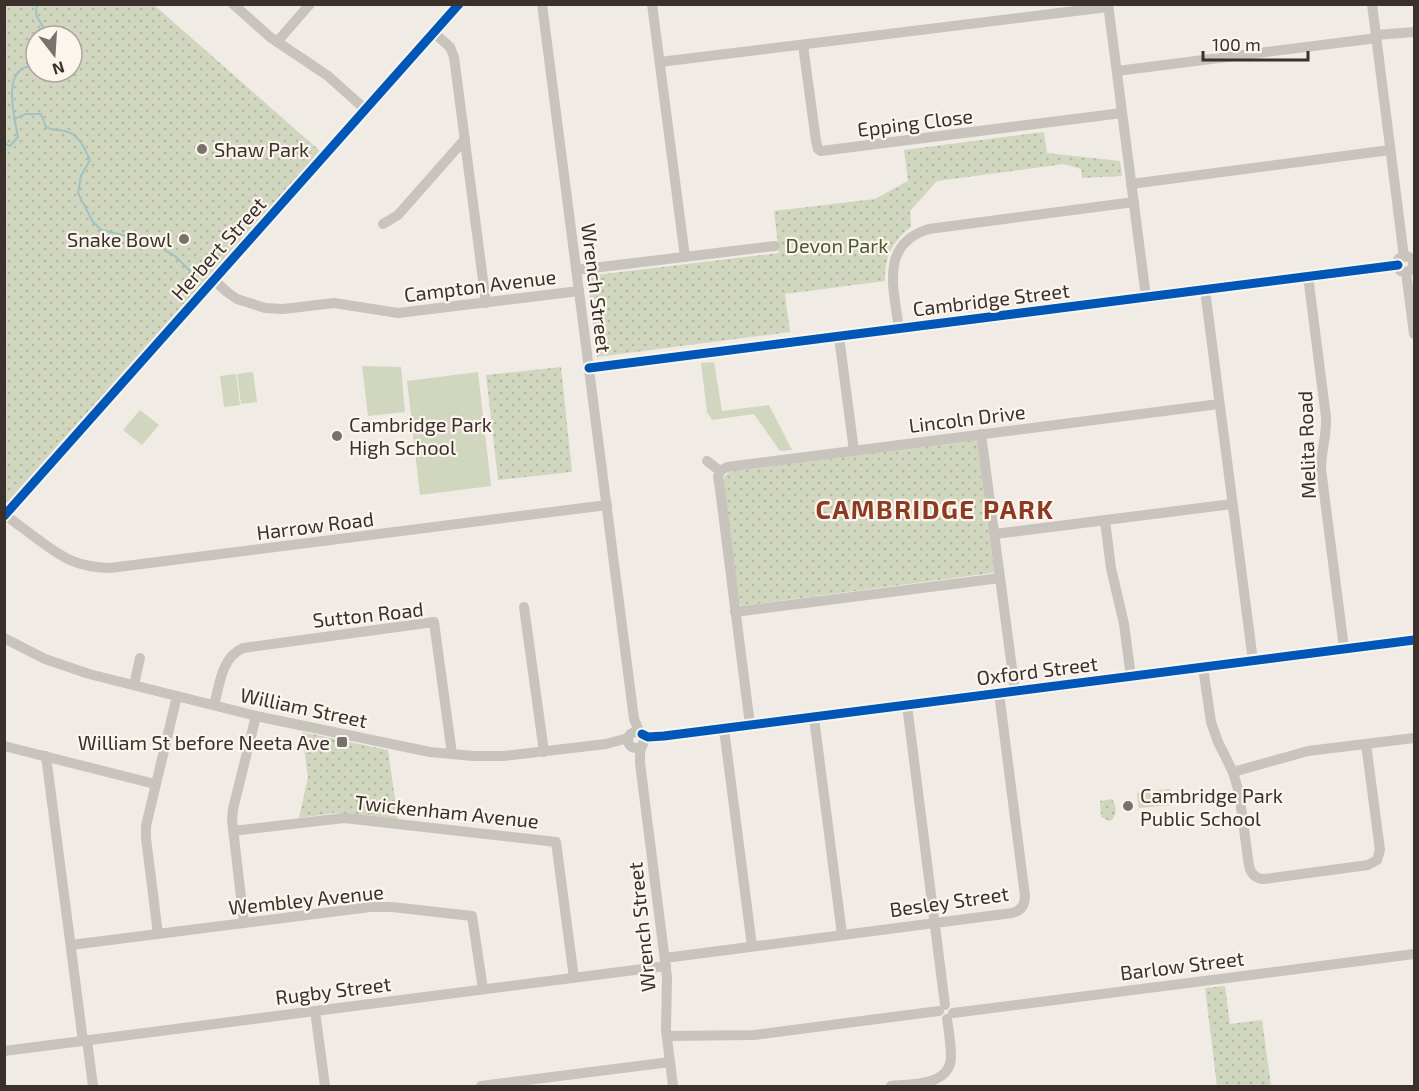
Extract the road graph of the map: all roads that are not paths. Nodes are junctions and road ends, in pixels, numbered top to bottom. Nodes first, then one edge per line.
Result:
1 (233, 4) edge
2 (310, 4) edge
3 (459, 4) edge
4 (542, 4) edge
5 (652, 4) edge
6 (1372, 4) edge
7 (1108, 6) edge
8 (1414, 32) edge
9 (434, 33) junction
10 (1376, 37) junction
11 (277, 42) junction
12 (803, 45) junction
13 (660, 62) junction
14 (1117, 71) junction
15 (366, 110) junction
16 (1122, 113) junction
17 (465, 139) junction
18 (1390, 150) junction
19 (1131, 183) junction
20 (1134, 202) junction
21 (383, 224) dead end
22 (775, 246) dead end
23 (685, 257) junction
24 (1407, 264) edge
25 (576, 270) junction
26 (1308, 276) junction
27 (214, 280) junction
28 (1205, 290) junction
29 (579, 291) junction
30 (1146, 297) junction
31 (486, 303) junction
32 (899, 328) junction
33 (1414, 334) edge
34 (839, 337) junction
35 (589, 368) junction
36 (1220, 404) junction
37 (981, 434) junction
38 (854, 451) junction
39 (707, 461) dead end
40 (720, 471) junction
41 (1232, 504) junction
42 (606, 505) junction
43 (7, 513) edge
44 (1105, 521) junction
45 (995, 534) junction
46 (1000, 578) junction
47 (525, 607) dead end
48 (735, 612) junction
49 (4, 638) edge
50 (1414, 640) edge
51 (1344, 648) junction
52 (140, 658) dead end
53 (1252, 660) junction
54 (1203, 667) junction
55 (1131, 677) junction
56 (134, 686) junction
57 (1015, 691) junction
58 (999, 693) junction
59 (177, 696) junction
60 (214, 705) junction
61 (907, 705) junction
62 (256, 716) junction
63 (814, 718) junction
64 (750, 725) junction
65 (724, 729) junction
66 (1414, 738) edge
67 (636, 740) junction
68 (1366, 744) junction
69 (4, 746) edge
70 (544, 752) junction
71 (452, 754) junction
72 (46, 756) junction
73 (1233, 772) junction
74 (155, 784) junction
75 (233, 831) junction
76 (244, 923) junction
77 (934, 923) junction
78 (158, 934) junction
79 (842, 934) junction
80 (71, 945) junction
81 (752, 946) junction
82 (1414, 954) edge
83 (665, 962) junction
84 (574, 978) junction
85 (483, 989) junction
86 (315, 1011) junction
87 (946, 1012) junction
88 (666, 1036) junction
89 (85, 1040) junction
90 (4, 1052) edge
91 (670, 1062) junction
92 (93, 1086) edge
93 (325, 1086) edge
94 (481, 1086) edge
95 (673, 1086) edge
96 (891, 1086) edge

1 - 11 street
2 - 11 street
3 - 9 street, Herbert Street
4 - 25 street, Wrench Street
5 - 13 street
6 - 10 street
7 - 12 street
7 - 14 street
8 - 10 street
9 - 15 street, Herbert Street
9 - 17 street
10 - 14 street
10 - 18 street
11 - 15 street
12 - 13 street
12 - 16 street, Epping Close
13 - 23 street
14 - 16 street
15 - 27 street, Herbert Street
16 - 19 street
17 - 21 street
17 - 31 street
18 - 19 street
18 - 24 street
19 - 20 street
20 - 30 street
20 - 32 street
22 - 23 street
23 - 25 street
24 - 26 street, Cambridge Street
24 - 33 street
25 - 29 street, Wrench Street
26 - 28 street, Cambridge Street
26 - 51 street, Melita Road
27 - 31 street, Campton Avenue
27 - 43 street, Herbert Street
28 - 30 street, Cambridge Street
28 - 36 street
29 - 31 street, Campton Avenue
29 - 35 street, Wrench Street
30 - 32 street, Cambridge Street
32 - 34 street, Cambridge Street
34 - 35 street, Cambridge Street
34 - 38 street
35 - 42 street, Wrench Street
36 - 37 street, Lincoln Drive
36 - 41 street
37 - 38 street, Lincoln Drive
37 - 45 street
38 - 40 street, Lincoln Drive
39 - 40 street
40 - 48 street
41 - 44 street
41 - 53 street
42 - 43 street, Harrow Road
42 - 67 street, Wrench Street
44 - 45 street
44 - 55 street
45 - 46 street
46 - 48 street
46 - 57 street
47 - 70 street
48 - 64 street
49 - 56 street, William Street
50 - 51 street, Oxford Street
51 - 53 street, Oxford Street
52 - 56 street
53 - 54 street, Oxford Street
54 - 55 street, Oxford Street
54 - 73 street
55 - 57 street, Oxford Street
56 - 59 street, William Street
57 - 58 street, Oxford Street
58 - 61 street, Oxford Street
58 - 77 street, Besley Street
59 - 60 street, William Street
59 - 74 street
60 - 62 street, William Street
60 - 71 street, Sutton Road
61 - 63 street, Oxford Street
61 - 77 street
62 - 71 street, William Street
62 - 75 street
63 - 64 street, Oxford Street
63 - 79 street
64 - 65 street, Oxford Street
65 - 67 street, Oxford Street
65 - 81 street
66 - 68 street
67 - 70 street, William Street
67 - 83 street, Wrench Street
68 - 73 street
68 - 73 street
69 - 72 street
70 - 71 street, William Street
72 - 74 street
72 - 80 street
74 - 78 street
75 - 76 street
75 - 84 street, Twickenham Avenue
76 - 78 street, Wembley Avenue
76 - 85 street, Wembley Avenue
77 - 79 street, Besley Street
77 - 87 street
78 - 80 street, Wembley Avenue
79 - 81 street, Besley Street
80 - 89 street
81 - 83 street, Besley Street
82 - 87 street, Barlow Street
83 - 84 street, Rugby Street
83 - 88 street, Wrench Street
84 - 85 street, Rugby Street
85 - 86 street, Rugby Street
86 - 89 street, Rugby Street
86 - 93 street
87 - 88 street, Barlow Street
87 - 96 street
88 - 91 street, Wrench Street
89 - 90 street, Rugby Street
89 - 92 street
91 - 94 street
91 - 95 street, Wrench Street

